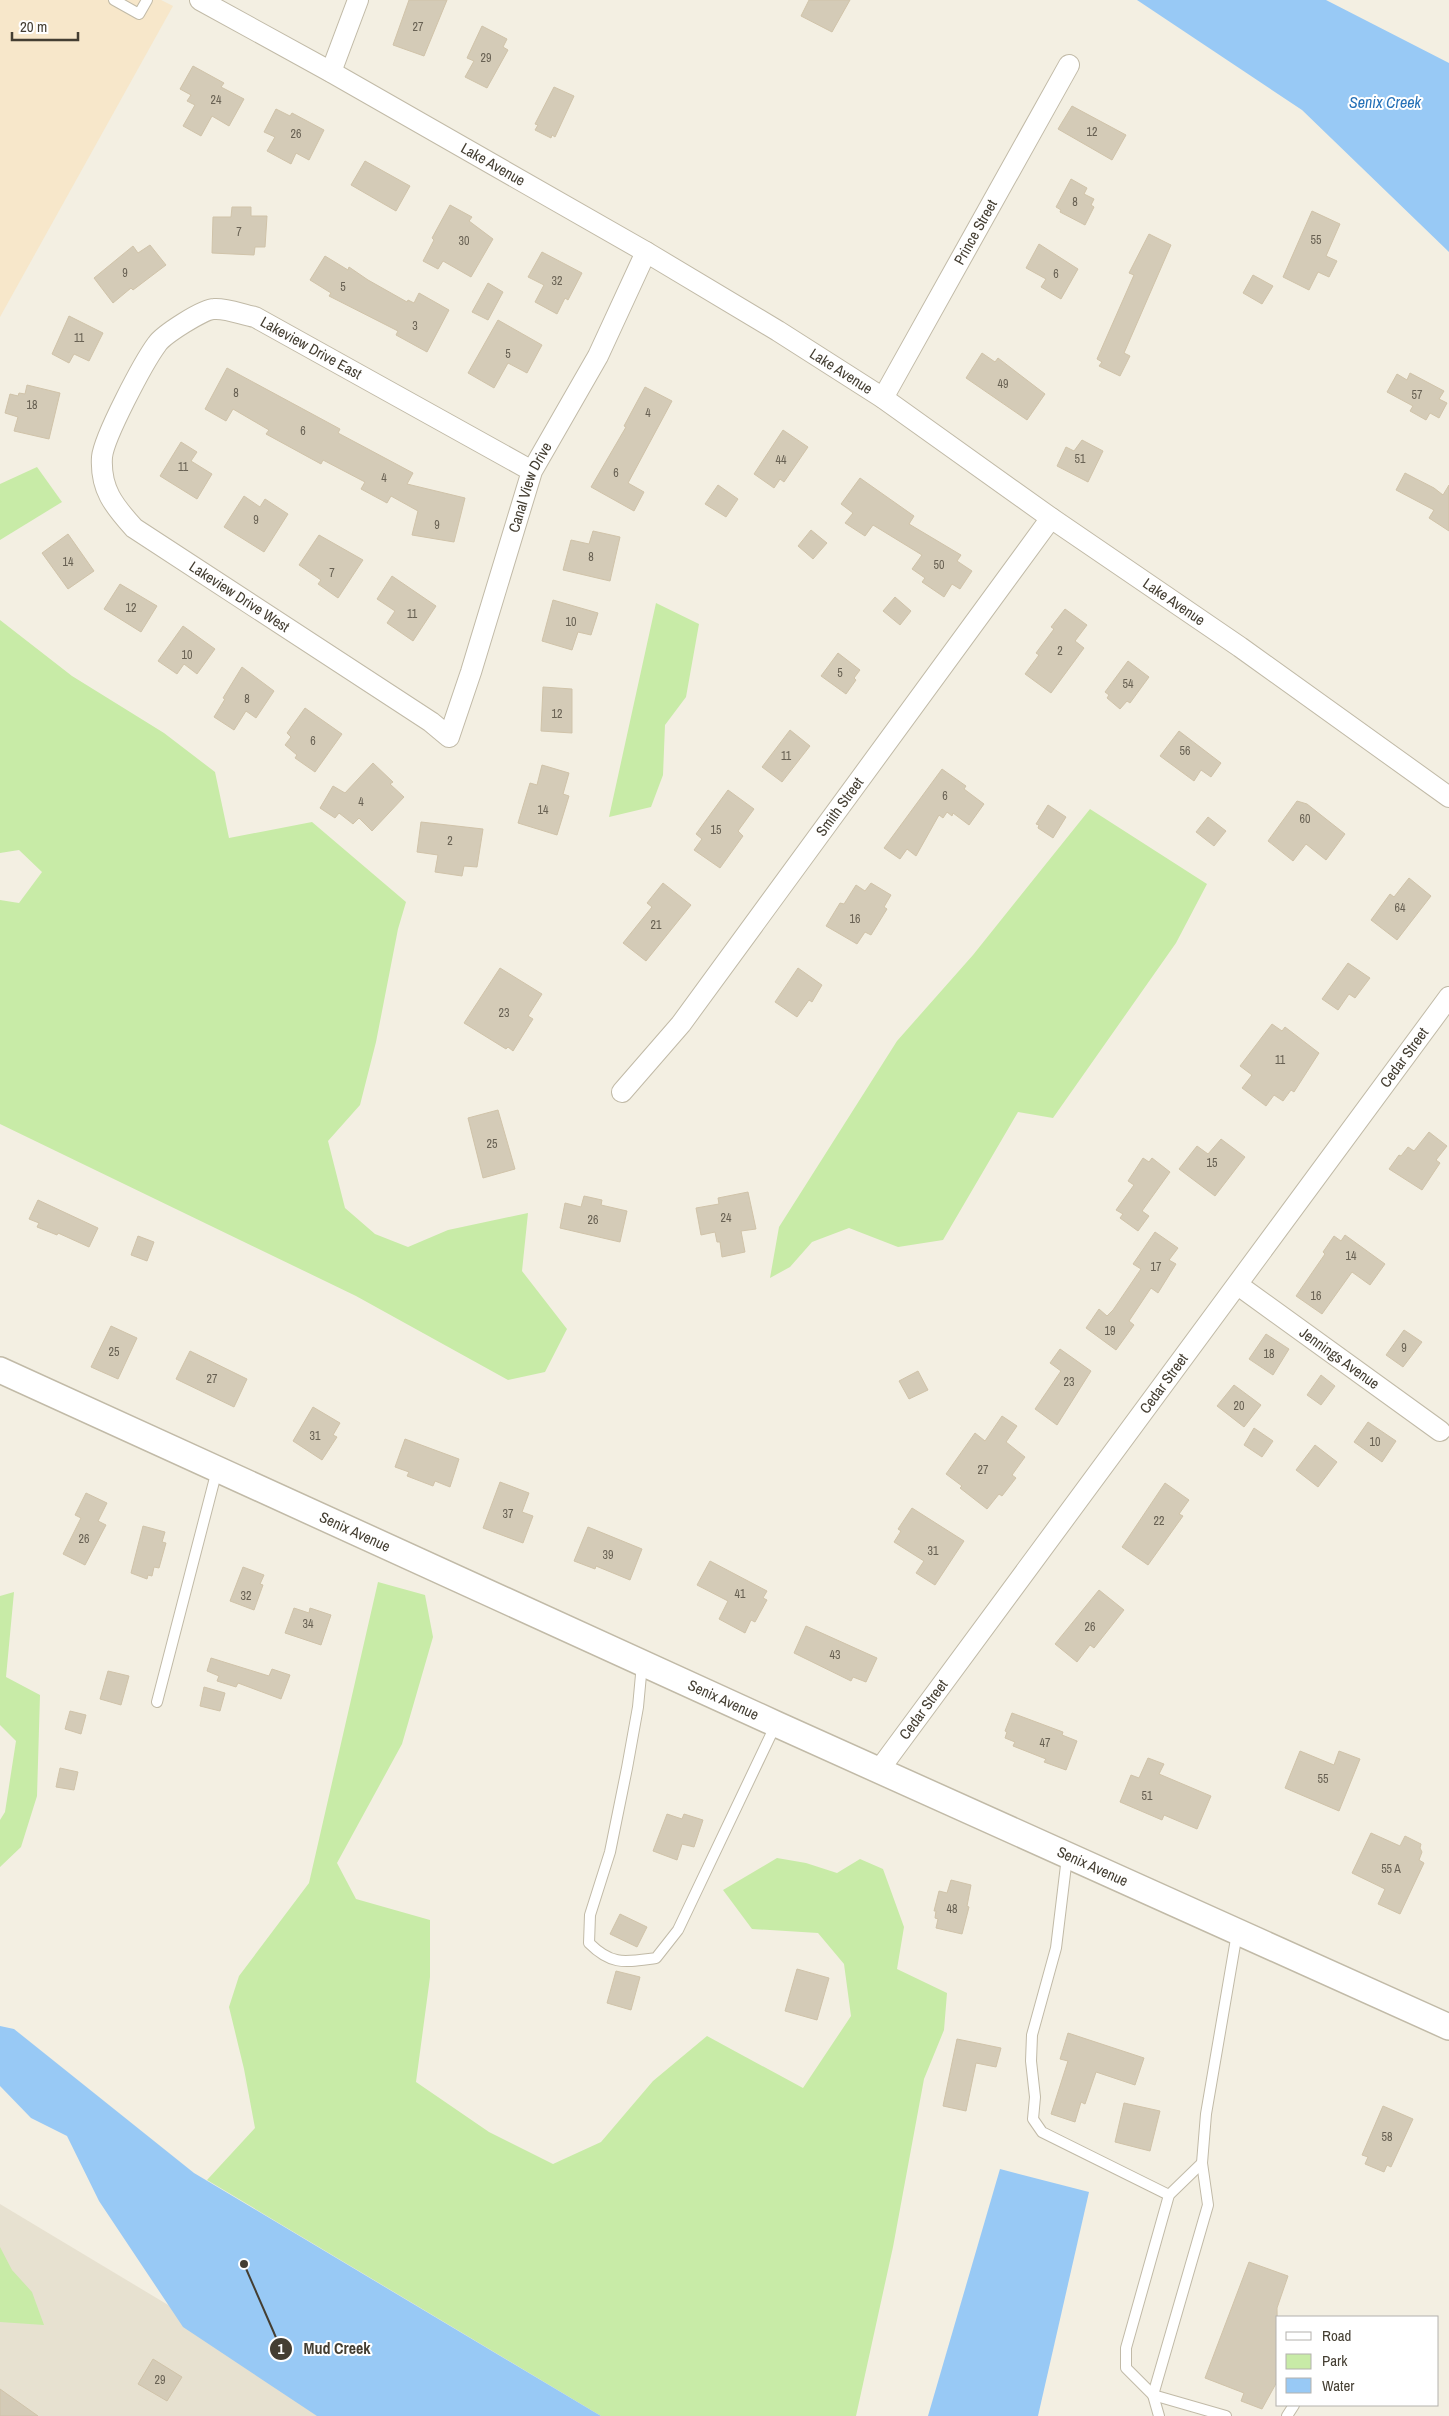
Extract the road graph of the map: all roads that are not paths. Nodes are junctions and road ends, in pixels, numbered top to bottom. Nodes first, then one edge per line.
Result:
1 (114, 0) edge
2 (147, 0) edge
3 (200, 0) edge
4 (358, 0) edge
5 (1068, 65) dead end
6 (331, 72) junction
7 (646, 252) junction
8 (883, 398) junction
9 (118, 413) joint
10 (532, 470) junction
11 (1051, 518) junction
12 (449, 737) joint
13 (1449, 797) edge
14 (1449, 997) edge
15 (622, 1092) dead end
16 (1238, 1285) junction
17 (0, 1370) edge
18 (1440, 1431) dead end
19 (217, 1470) junction
20 (642, 1663) junction
21 (157, 1702) dead end
22 (776, 1724) junction
23 (879, 1770) junction
24 (1068, 1855) junction
25 (1238, 1932) junction
26 (1449, 2027) edge
27 (1202, 2163) junction
28 (1170, 2195) junction
29 (1153, 2395) junction
30 (1159, 2416) edge
31 (1226, 2416) edge

1 - 2 lane
3 - 6 street, Lake Avenue
4 - 6 street
5 - 8 street, Prince Street
6 - 7 street, Lake Avenue
7 - 8 street, Lake Avenue
7 - 10 street, Canal View Drive
8 - 11 street, Lake Avenue
9 - 10 street, Lakeview Drive East
9 - 12 street, Lakeview Drive West
10 - 12 street, Canal View Drive
11 - 13 street, Lake Avenue
11 - 15 street, Smith Street
14 - 16 street, Cedar Street
16 - 18 street, Jennings Avenue
16 - 23 street, Cedar Street
17 - 19 street, Senix Avenue
19 - 20 street, Senix Avenue
19 - 21 lane
20 - 22 street, Senix Avenue
20 - 22 lane
22 - 23 street, Senix Avenue
23 - 24 street, Senix Avenue
24 - 25 street, Senix Avenue
24 - 28 lane
25 - 26 street, Senix Avenue
25 - 27 lane
27 - 28 lane
27 - 29 lane
28 - 29 lane
29 - 30 lane
29 - 31 lane

